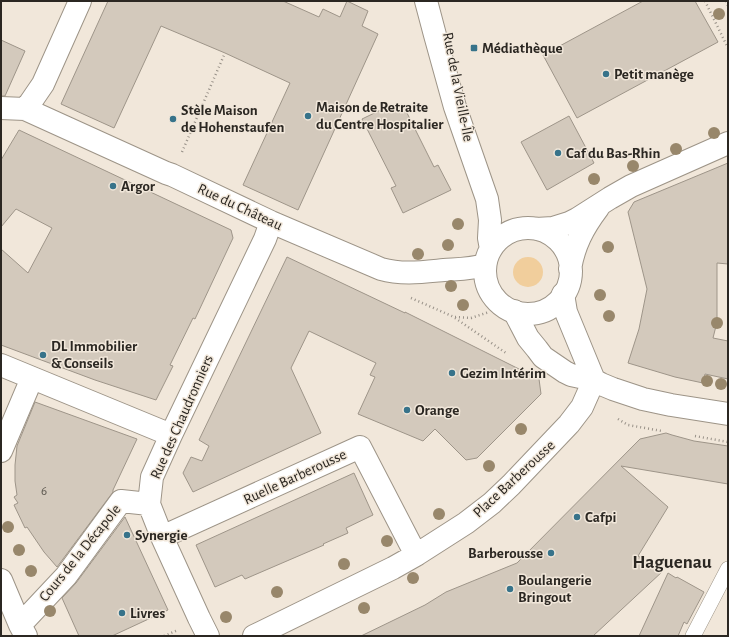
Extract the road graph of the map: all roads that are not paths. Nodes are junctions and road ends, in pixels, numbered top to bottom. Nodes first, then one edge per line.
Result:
1 (80, 1) edge
2 (426, 1) edge
3 (438, 1) edge
4 (1, 108) edge
5 (25, 109) junction
6 (728, 143) edge
7 (470, 150) junction
8 (487, 199) junction
9 (603, 203) junction
10 (271, 222) junction
11 (533, 229) junction
12 (488, 257) junction
13 (570, 270) junction
14 (564, 294) junction
15 (514, 311) junction
16 (1, 365) edge
17 (32, 378) junction
18 (594, 380) junction
19 (728, 414) edge
20 (171, 435) junction
21 (1, 451) edge
22 (149, 504) junction
23 (162, 537) junction
24 (416, 555) junction
25 (728, 569) edge
26 (1, 580) edge
27 (23, 630) edge
28 (208, 636) edge
29 (254, 636) edge
30 (693, 636) edge

1 - 5 street
2 - 7 street, Rue de la Vieille-Île
3 - 7 street, Rue de la Vieille-Île
4 - 5 street, Rue du Château
5 - 10 street, Rue du Château
6 - 9 street
7 - 8 street, Rue de la Vieille-Île
8 - 11 street
8 - 12 street, Rue de la Vieille-Île
9 - 11 street
9 - 13 street
10 - 12 street, Rue du Château
10 - 20 street, Rue des Chaudronniers
11 - 12 street
11 - 13 street
12 - 15 street
13 - 14 street
14 - 15 street
14 - 18 street
15 - 18 street
16 - 17 street
17 - 20 street
17 - 21 street
18 - 19 street
18 - 24 street, Place Barberousse
20 - 22 street, Rue des Chaudronniers
22 - 23 street, Rue des Chaudronniers
22 - 27 street, Cours de la Décapole
23 - 24 street, Ruelle Barberousse
23 - 28 street, Rue des Chaudronniers
24 - 29 street, Place Barberousse
25 - 30 lane
26 - 27 street, Cours de la Décapole

